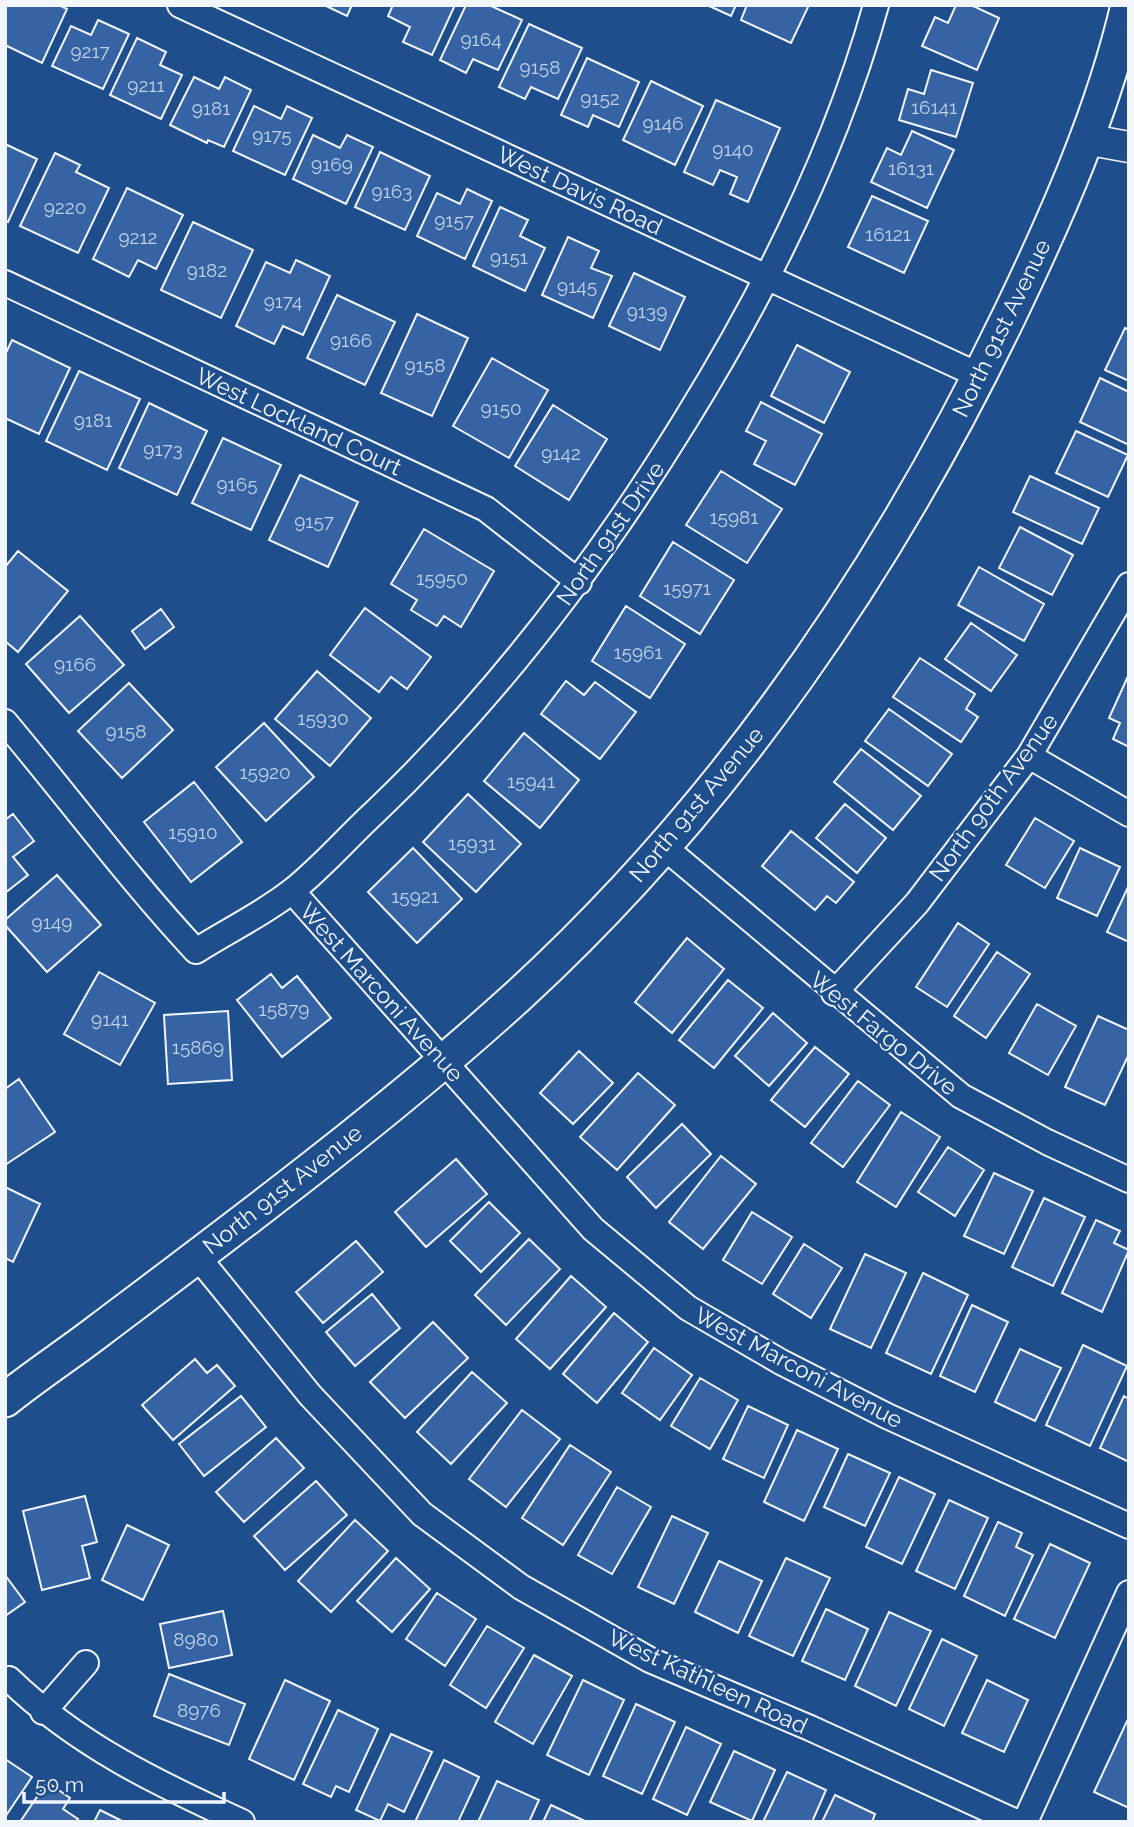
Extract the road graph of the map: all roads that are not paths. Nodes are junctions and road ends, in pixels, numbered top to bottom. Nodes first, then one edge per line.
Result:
1 (180, 5) edge
2 (876, 5) edge
3 (1128, 5) edge
4 (1085, 139) junction
5 (1129, 147) edge
6 (768, 277) junction
7 (5, 283) edge
8 (980, 376) junction
9 (579, 582) junction
10 (1129, 585) edge
11 (5, 722) edge
12 (1029, 755) junction
13 (1129, 814) edge
14 (664, 847) junction
15 (292, 891) junction
16 (834, 993) junction
17 (442, 1060) junction
18 (1129, 1180) edge
19 (197, 1256) junction
20 (5, 1400) edge
21 (1129, 1526) edge
22 (1129, 1593) edge
23 (86, 1663) dead end
24 (7, 1681) edge
25 (43, 1712) junction
26 (242, 1822) edge
27 (1016, 1822) edge
28 (1025, 1822) edge

1 - 6 street, West Davis Road
2 - 6 street, North 91st Drive
3 - 4 main road, North 91st Avenue
4 - 5 street
4 - 8 main road, North 91st Avenue
6 - 8 street, West Davis Road
6 - 9 street, North 91st Drive
7 - 9 street, West Lockland Court
8 - 14 main road, North 91st Avenue
9 - 15 street, North 91st Drive
10 - 12 street, North 90th Avenue
11 - 15 street, North 91st Drive
12 - 13 street
12 - 16 street, North 90th Avenue
14 - 16 street, West Fargo Drive
14 - 17 main road, North 91st Avenue
15 - 17 street, West Marconi Avenue
16 - 18 street, West Fargo Drive
17 - 19 main road, North 91st Avenue
17 - 21 street, West Marconi Avenue
19 - 20 main road, North 91st Avenue
19 - 27 street, West Kathleen Road
22 - 28 street
23 - 25 street
24 - 25 street
25 - 26 street

